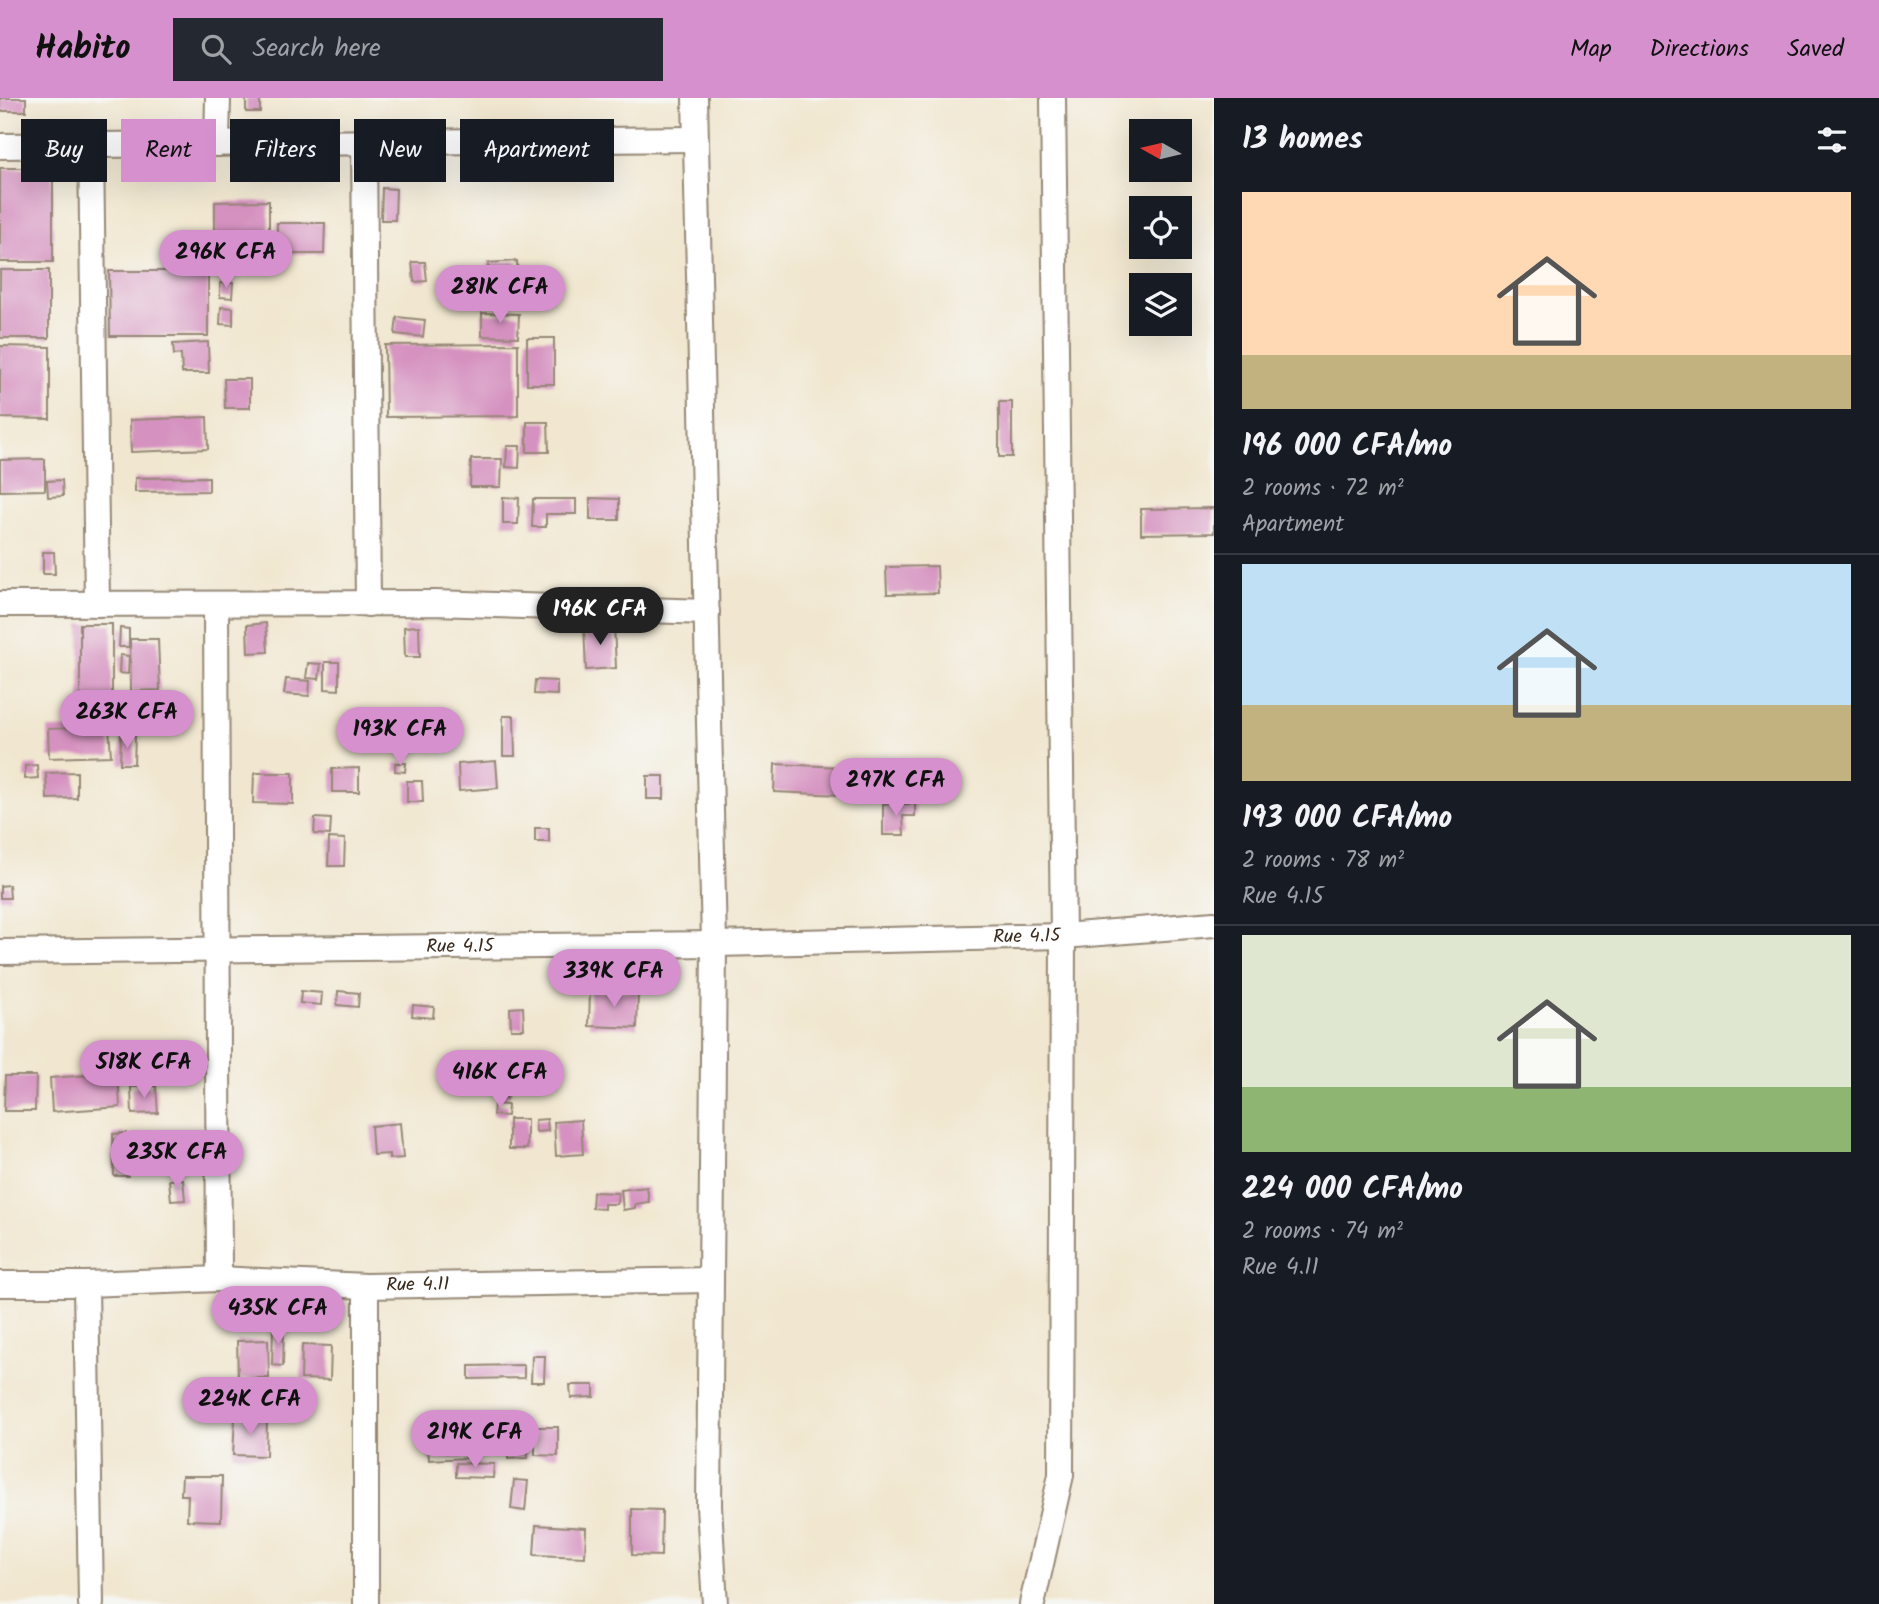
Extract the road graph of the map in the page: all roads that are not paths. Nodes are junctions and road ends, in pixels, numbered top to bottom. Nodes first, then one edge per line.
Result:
1 (218, 98) edge
2 (695, 98) edge
3 (1053, 98) edge
4 (696, 139) junction
5 (446, 141) edge
6 (354, 142) edge
7 (217, 144) junction
8 (107, 145) edge
9 (0, 146) edge
10 (21, 146) edge
11 (91, 182) edge
12 (364, 182) edge
13 (0, 604) edge
14 (97, 604) junction
15 (368, 604) junction
16 (216, 605) junction
17 (707, 612) junction
18 (1214, 924) edge
19 (1063, 936) junction
20 (715, 944) junction
21 (218, 949) junction
22 (0, 952) edge
23 (219, 1279) junction
24 (711, 1280) junction
25 (0, 1284) edge
26 (86, 1284) junction
27 (366, 1286) junction
28 (91, 1604) edge
29 (366, 1604) edge
30 (715, 1604) edge
31 (1032, 1604) edge

1 - 7 street
2 - 4 street
3 - 19 street
4 - 5 street
4 - 17 street
6 - 7 street
7 - 8 street
9 - 10 street
11 - 14 street
12 - 15 street
13 - 14 street
14 - 16 street
15 - 16 street
15 - 17 street
16 - 21 street
17 - 20 street
18 - 19 street, Rue 4.15
19 - 20 street, Rue 4.15
19 - 31 street
20 - 21 street, Rue 4.15
20 - 24 street
21 - 22 street, Rue 4.15
21 - 23 street
23 - 26 street, Rue 4.11
23 - 27 street, Rue 4.11
24 - 27 street, Rue 4.11
24 - 30 street
25 - 26 street, Rue 4.11
26 - 28 street
27 - 29 street

